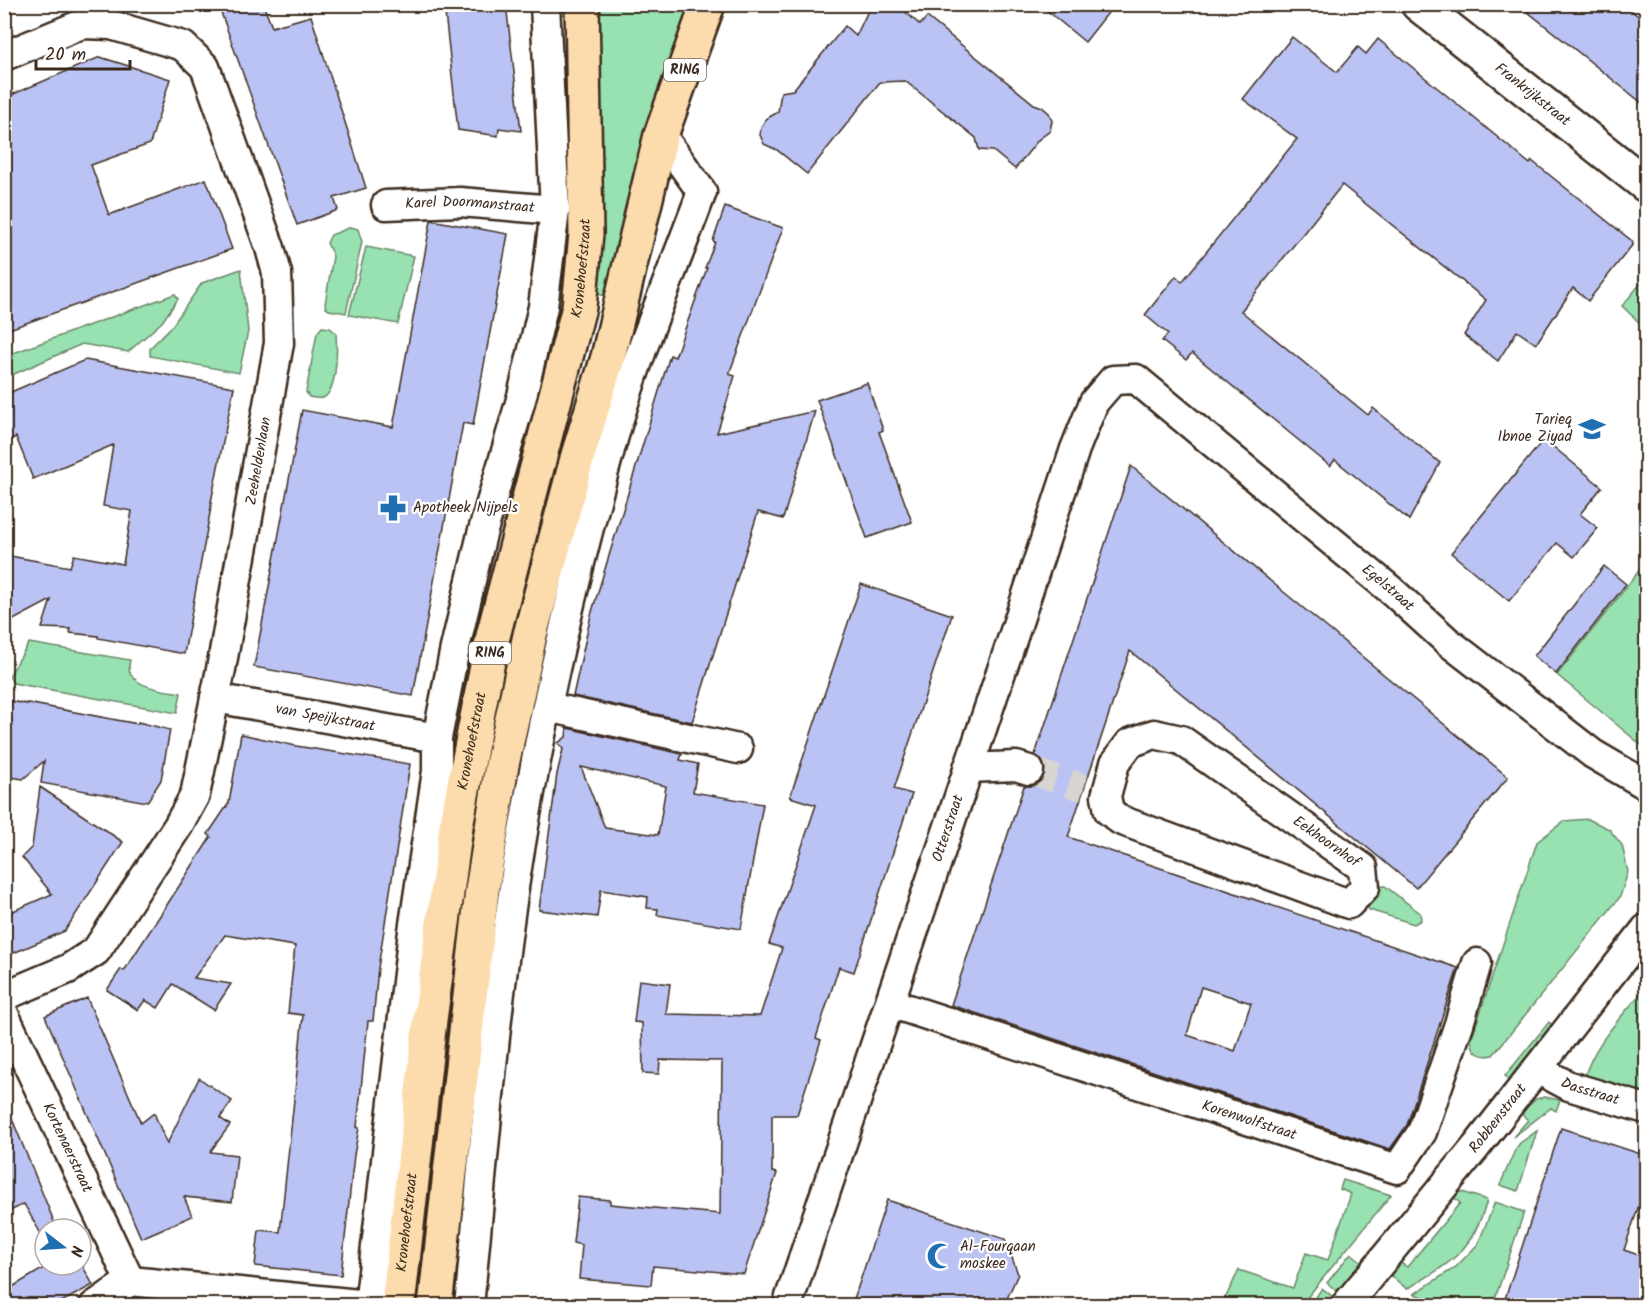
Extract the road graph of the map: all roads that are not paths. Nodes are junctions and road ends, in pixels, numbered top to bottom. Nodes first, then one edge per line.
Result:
1 (545, 4) edge
2 (582, 4) edge
3 (708, 4) edge
4 (1418, 4) edge
5 (4, 56) edge
6 (661, 135) junction
7 (1647, 185) edge
8 (386, 205) dead end
9 (555, 210) junction
10 (1136, 380) joint
11 (215, 698) junction
12 (548, 707) junction
13 (437, 738) junction
14 (738, 749) dead end
15 (968, 768) junction
16 (1029, 770) tunnel mouth
17 (1647, 785) edge
18 (1095, 792) joint
19 (1647, 929) edge
20 (1477, 963) dead end
21 (4, 996) edge
22 (890, 1003) junction
23 (4, 1014) edge
24 (1538, 1069) junction
25 (1647, 1109) edge
26 (130, 1281) junction
27 (1360, 1300) edge
28 (94, 1305) edge
29 (369, 1305) edge
30 (398, 1305) edge
31 (435, 1305) edge
32 (469, 1305) edge
33 (787, 1305) edge

1 - 9 street, Kronehoefstraat
2 - 30 main road, Kronehoefstraat / RING
3 - 6 main road, RING
4 - 7 street, Frankrijkstraat
5 - 11 street, Zeeheldenlaan
6 - 12 street
6 - 31 main road, RING
8 - 9 street, Karel Doormanstraat
9 - 13 street, Kronehoefstraat
10 - 15 street, Otterstraat
10 - 17 street, Egelstraat
11 - 13 street, van Speijkstraat
11 - 21 street, Zeeheldenlaan
12 - 14 street
12 - 32 street
13 - 29 street, Kronehoefstraat
15 - 16 street
15 - 22 street, Otterstraat
18 - 18 street, Eekhoornhof
19 - 24 street, Robbenstraat
20 - 22 street, Korenwolfstraat
22 - 33 street, Otterstraat
23 - 26 street, Kortenaerstraat
24 - 25 street, Dasstraat
24 - 27 street, Robbenstraat
26 - 28 street
26 - 29 street

